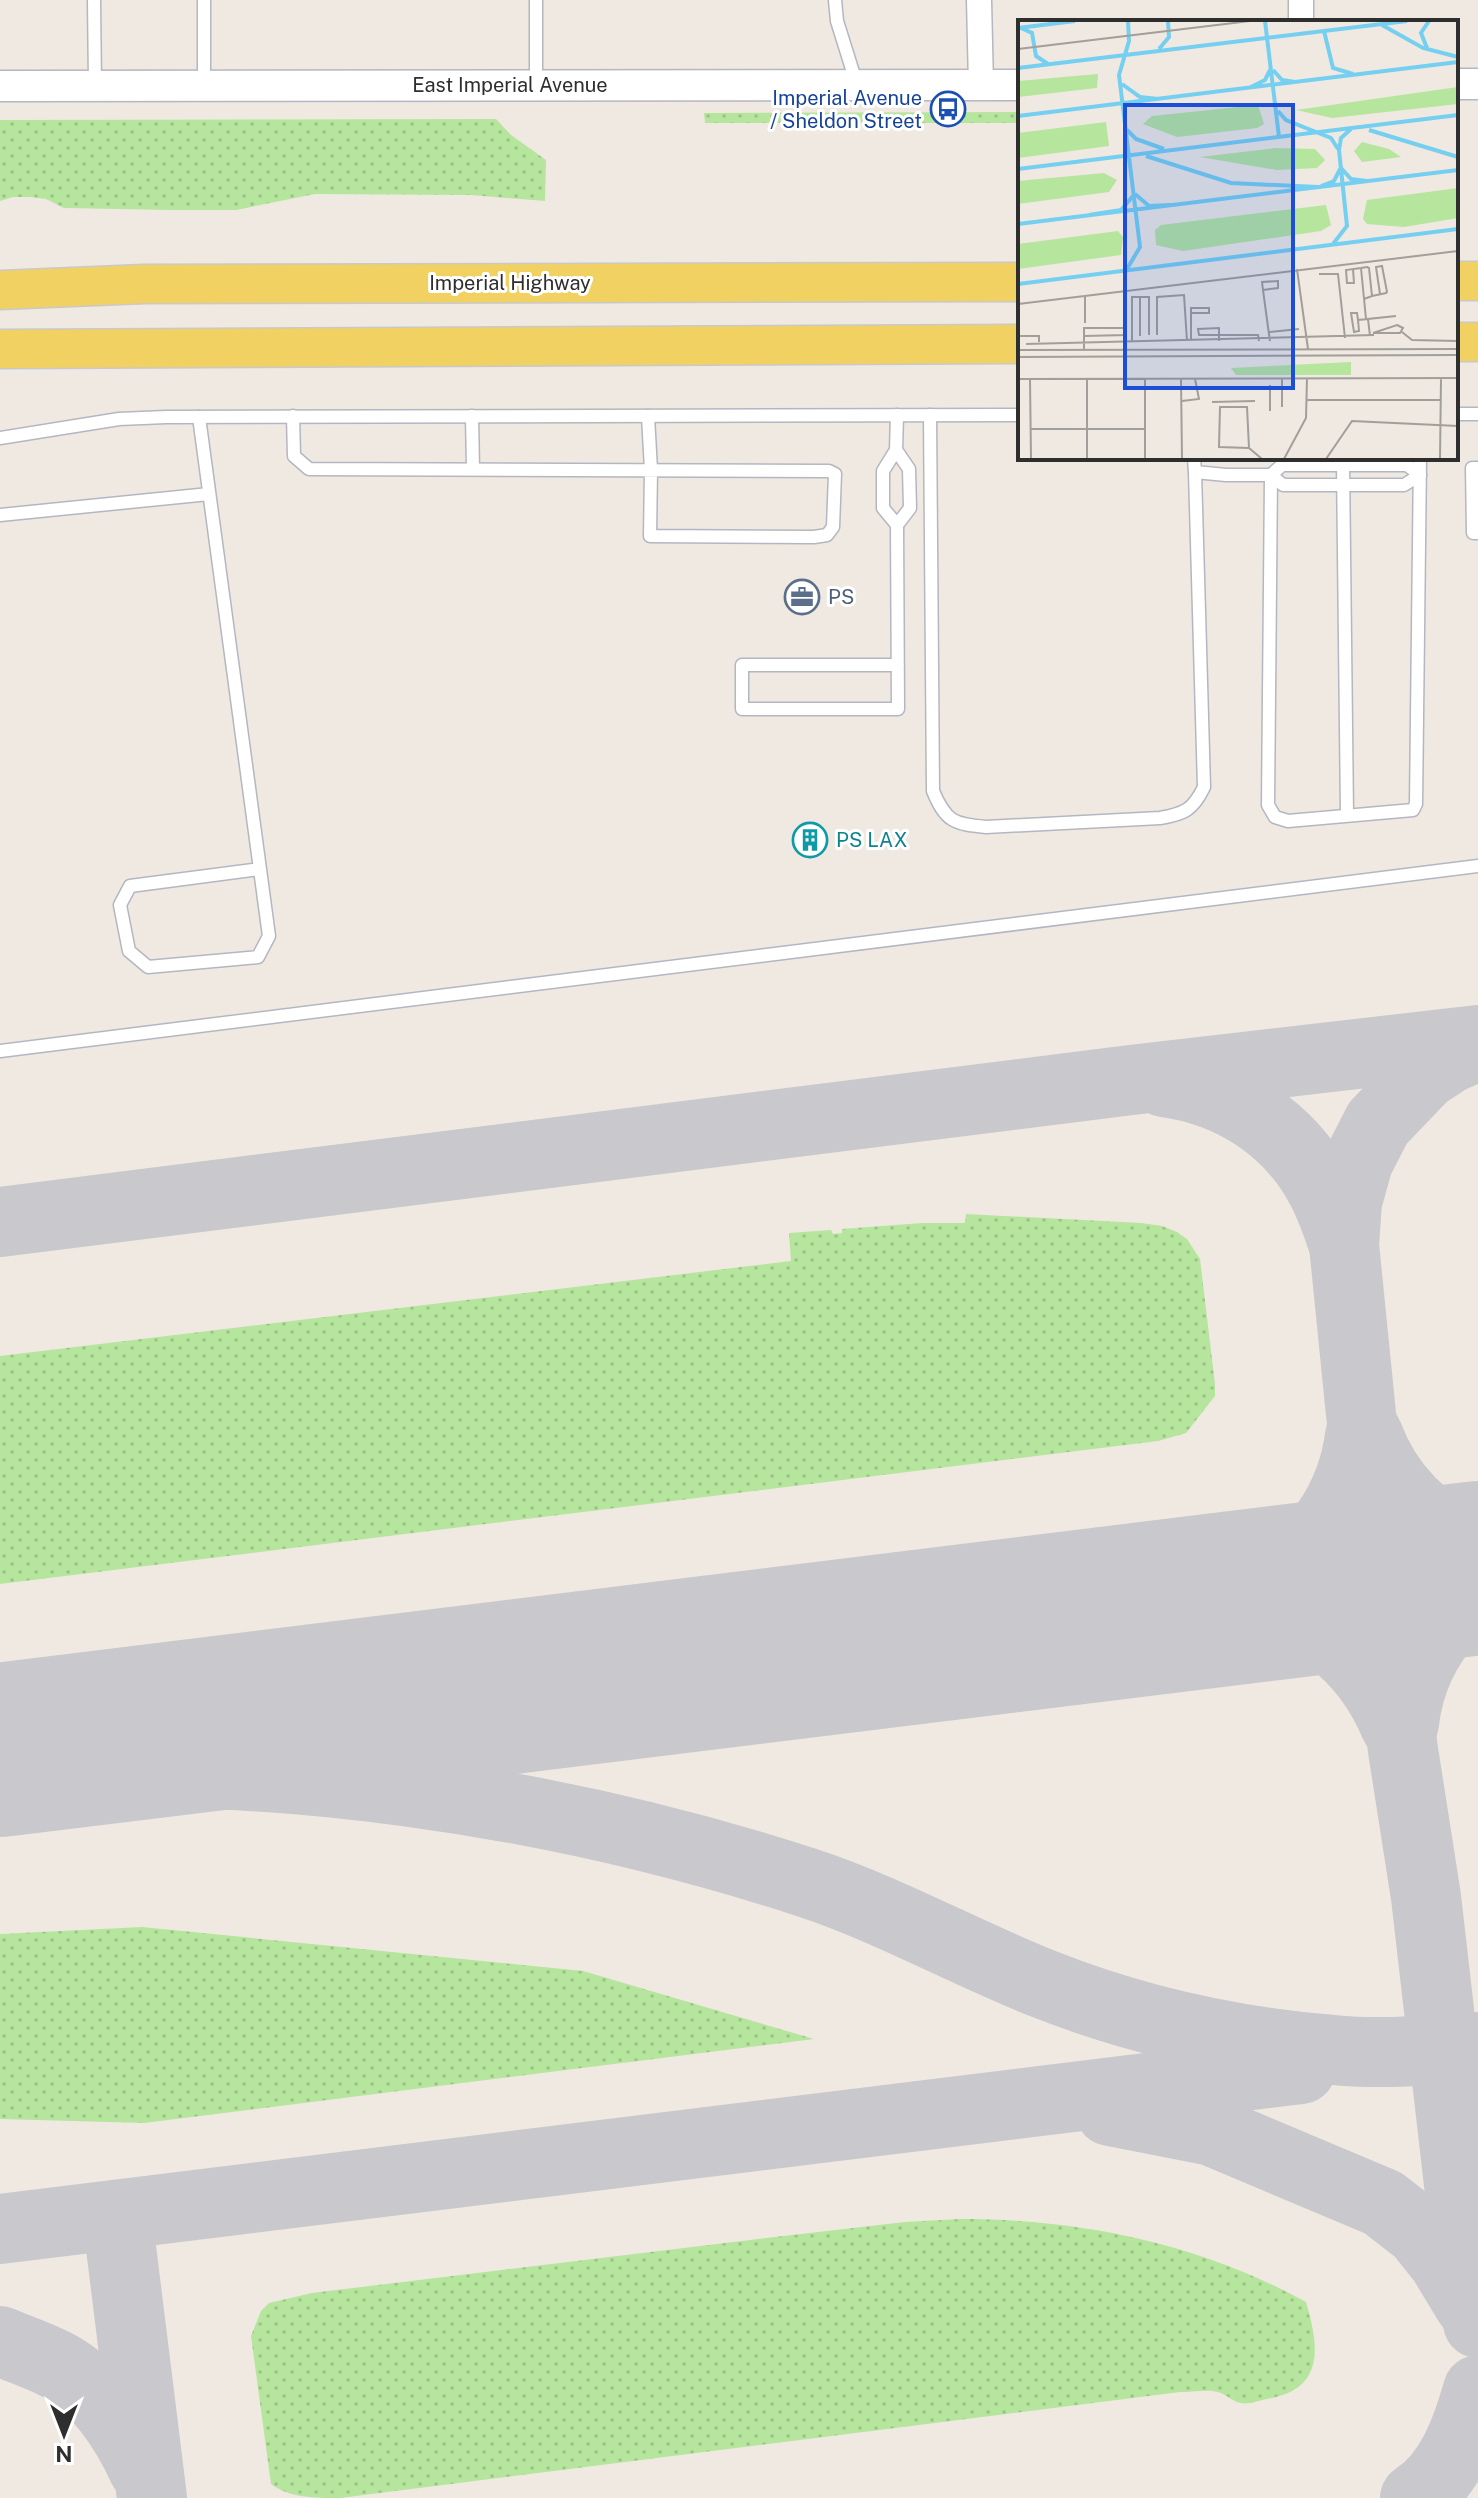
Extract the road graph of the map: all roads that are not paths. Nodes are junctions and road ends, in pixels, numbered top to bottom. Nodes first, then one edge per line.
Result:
1 (94, 0) edge
2 (204, 0) edge
3 (536, 0) edge
4 (835, 0) edge
5 (979, 0) edge
6 (536, 85) junction
7 (857, 85) junction
8 (981, 85) junction
9 (1018, 85) edge
10 (0, 86) edge
11 (95, 86) junction
12 (204, 86) junction
13 (1018, 282) edge
14 (0, 290) edge
15 (1018, 344) edge
16 (0, 349) edge
17 (897, 415) junction
18 (930, 415) junction
19 (1018, 415) edge
20 (293, 416) junction
21 (472, 416) junction
22 (648, 416) junction
23 (199, 417) junction
24 (0, 438) edge
25 (896, 450) junction
26 (1420, 460) edge
27 (1195, 465) edge
28 (1343, 465) junction
29 (1478, 468) edge
30 (473, 469) junction
31 (651, 470) junction
32 (1271, 475) junction
33 (1420, 475) junction
34 (1344, 485) junction
35 (209, 494) junction
36 (0, 515) edge
37 (897, 525) junction
38 (1478, 533) edge
39 (898, 665) junction
40 (1347, 815) junction
41 (1478, 866) edge
42 (260, 869) junction
43 (0, 1051) edge

1 - 11 lane
2 - 12 lane
3 - 6 lane
4 - 7 lane
5 - 8 street
6 - 7 street, East Imperial Avenue
6 - 12 street, East Imperial Avenue
7 - 8 street, East Imperial Avenue
8 - 9 street, East Imperial Avenue
10 - 11 street, East Imperial Avenue
11 - 12 street, East Imperial Avenue
13 - 14 main road, Imperial Highway
15 - 16 main road
17 - 18 lane
17 - 22 lane
17 - 25 lane
18 - 19 lane
18 - 27 lane
20 - 21 lane
20 - 23 lane
20 - 30 lane
21 - 22 lane
21 - 30 lane
22 - 31 lane
23 - 24 lane
23 - 35 lane
25 - 37 lane
25 - 37 lane
26 - 33 lane
27 - 32 lane
28 - 32 lane
28 - 33 lane
28 - 34 lane
29 - 38 lane
30 - 31 lane
31 - 31 lane
32 - 34 lane
32 - 40 lane
33 - 34 lane
33 - 40 lane
34 - 40 lane
35 - 36 lane
35 - 42 lane
37 - 39 lane
39 - 39 lane
41 - 43 lane
42 - 42 lane

